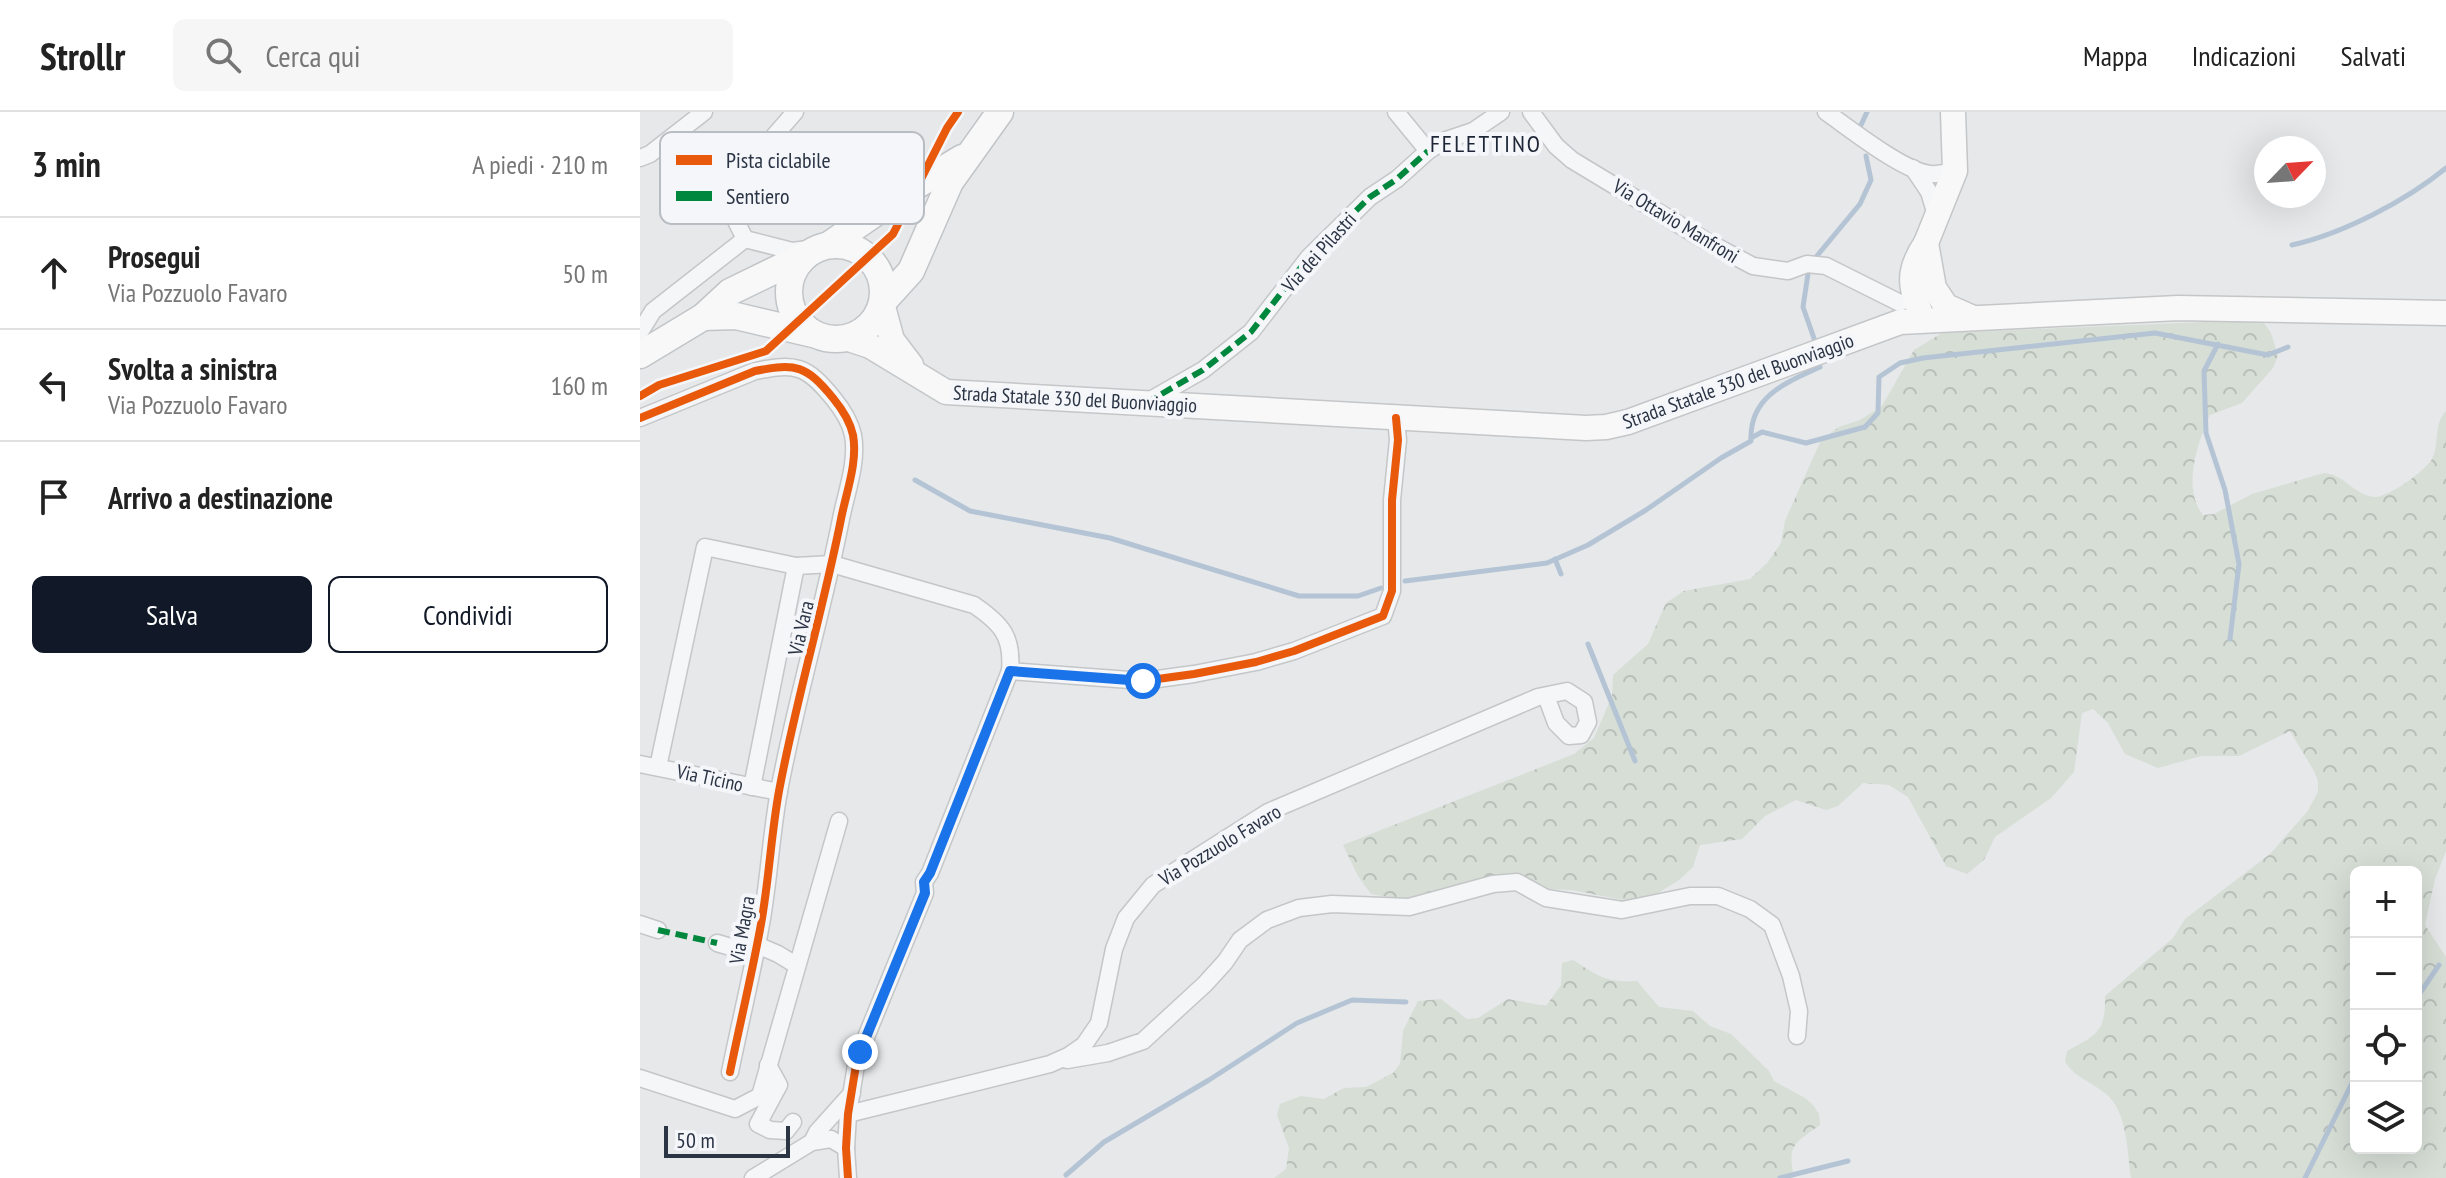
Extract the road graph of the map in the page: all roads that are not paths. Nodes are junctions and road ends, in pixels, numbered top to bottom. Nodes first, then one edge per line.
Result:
1 (704, 112) edge
2 (795, 112) edge
3 (1000, 112) edge
4 (1396, 112) edge
5 (1501, 112) edge
6 (1531, 112) edge
7 (1826, 112) edge
8 (1953, 112) edge
9 (678, 132) edge
10 (778, 132) edge
11 (660, 146) edge
12 (1428, 151) junction
13 (972, 152) junction
14 (640, 158) edge
15 (1913, 168) junction
16 (1955, 171) junction
17 (924, 182) edge
18 (1936, 215) junction
19 (738, 224) edge
20 (856, 224) edge
21 (745, 239) junction
22 (817, 249) junction
23 (1915, 292) junction
24 (882, 303) junction
25 (2446, 313) edge
26 (703, 317) junction
27 (1973, 318) junction
28 (1926, 320) junction
29 (799, 326) junction
30 (1886, 327) junction
31 (846, 338) junction
32 (641, 345) edge
33 (933, 386) junction
34 (1146, 403) junction
35 (640, 418) edge
36 (1396, 418) junction
37 (832, 564) junction
38 (796, 566) junction
39 (1010, 671) junction
40 (1546, 696) dead end
41 (640, 764) edge
42 (658, 767) junction
43 (752, 787) junction
44 (779, 792) junction
45 (839, 821) dead end
46 (640, 924) edge
47 (658, 930) dead end
48 (717, 943) dead end
49 (756, 949) junction
50 (796, 965) junction
51 (1797, 1036) dead end
52 (1050, 1064) junction
53 (768, 1065) junction
54 (730, 1072) dead end
55 (640, 1078) edge
56 (852, 1093) junction
57 (848, 1114) junction
58 (793, 1122) dead end
59 (812, 1142) junction
60 (846, 1148) junction
61 (753, 1178) edge
62 (848, 1178) edge

1 - 9 street
2 - 10 street
3 - 13 main road
4 - 12 street
5 - 12 street, Via dei Pilastri
6 - 23 street, Via Ottavio Manfroni
7 - 15 street
8 - 16 main road
11 - 14 street
12 - 34 street, Via dei Pilastri
13 - 17 main road
13 - 24 main road
15 - 16 street
15 - 18 street
16 - 18 main road
18 - 23 main road
19 - 21 street
20 - 22 main road
21 - 22 street
21 - 32 street
22 - 24 main road
22 - 26 main road
22 - 29 main road
23 - 27 main road
23 - 28 main road
23 - 30 main road
24 - 31 main road
24 - 33 main road
25 - 27 main road, Strada Statale 330 del Buonviaggio
26 - 29 main road
26 - 32 main road
27 - 28 main road, Strada Statale 330 del Buonviaggio
28 - 30 main road, Strada Statale 330 del Buonviaggio
29 - 31 main road
30 - 36 main road, Strada Statale 330 del Buonviaggio
31 - 33 main road
33 - 34 main road, Strada Statale 330 del Buonviaggio
34 - 36 main road, Strada Statale 330 del Buonviaggio
35 - 37 street, Via Vara
36 - 39 street
37 - 38 street
37 - 39 street
37 - 44 street, Via Vara
38 - 42 street
38 - 43 street, Via Vara
39 - 56 street
40 - 52 street, Via Pozzuolo Favaro
41 - 42 street, Via Ticino
42 - 43 street, Via Ticino
43 - 44 street, Via Ticino
44 - 49 street, Via Magra
45 - 50 street
46 - 47 street
48 - 49 street
49 - 50 street, Via Magra
49 - 54 street, Via Magra
50 - 53 street
51 - 52 street
52 - 57 street, Via Pozzuolo Favaro
53 - 55 street
53 - 58 street
56 - 57 street
56 - 59 street
57 - 60 street
59 - 60 street
59 - 61 street
60 - 62 street

